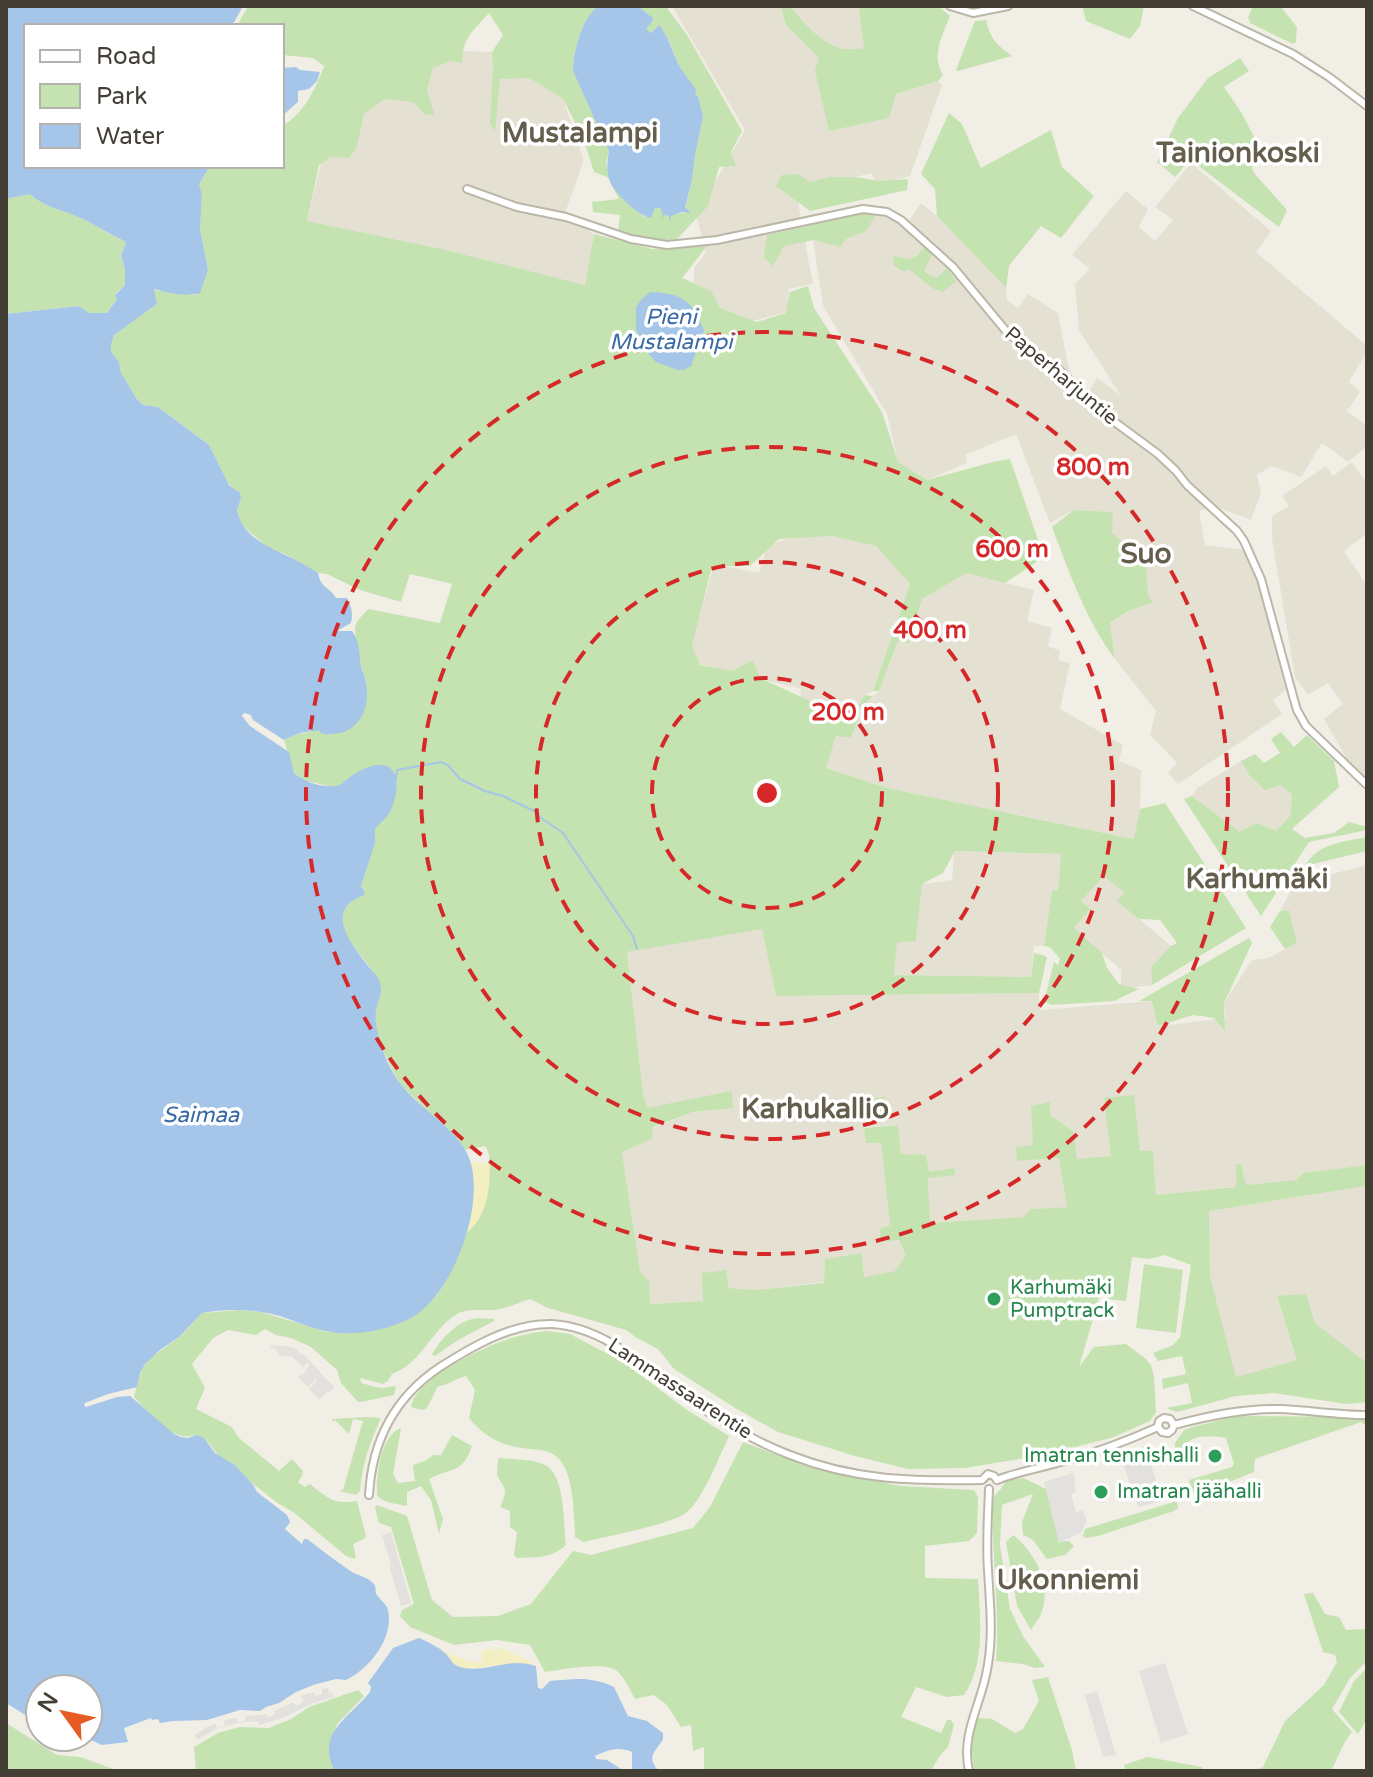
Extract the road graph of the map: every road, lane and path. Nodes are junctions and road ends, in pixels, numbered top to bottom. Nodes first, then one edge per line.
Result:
1 (950, 6) edge
2 (1008, 6) edge
3 (1193, 6) edge
4 (1367, 106) edge
5 (467, 189) dead end
6 (1367, 785) edge
7 (1367, 1415) edge
8 (982, 1480) junction
9 (997, 1480) junction
10 (989, 1489) junction
11 (369, 1495) dead end
12 (969, 1771) edge

1 - 2 street
3 - 4 street
5 - 6 street, Paperharjuntie
7 - 9 street
8 - 9 street
8 - 10 street
8 - 11 street, Lammassaarentie
9 - 10 street
10 - 12 street

